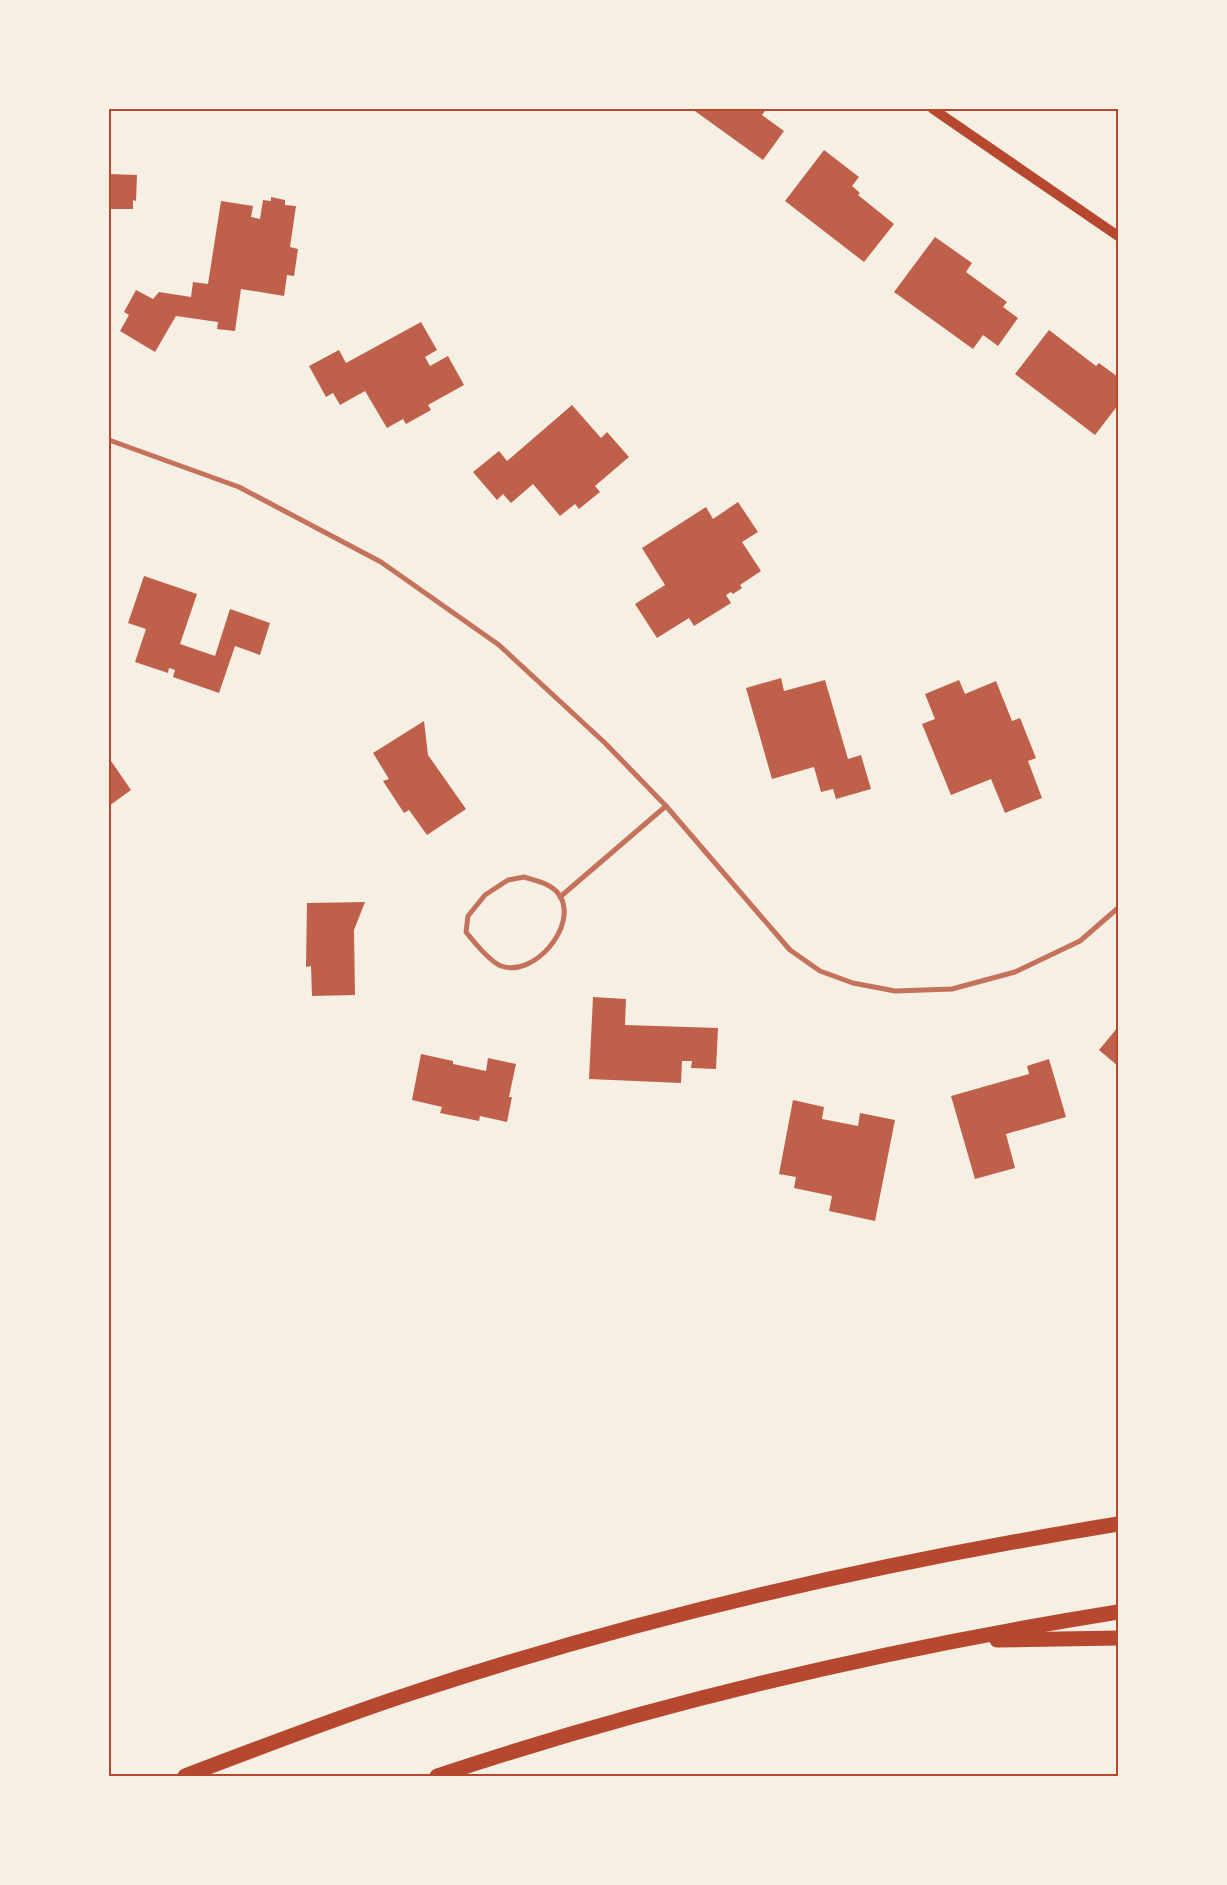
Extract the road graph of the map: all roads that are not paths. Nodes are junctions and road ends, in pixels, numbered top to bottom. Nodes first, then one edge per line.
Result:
1 (933, 109) edge
2 (1118, 236) edge
3 (109, 440) edge
4 (666, 806) junction
5 (560, 897) junction
6 (1118, 908) edge
7 (1118, 1524) edge
8 (1118, 1612) edge
9 (1118, 1638) edge
10 (955, 1640) junction
11 (185, 1776) edge
12 (437, 1776) edge

1 - 2 main road
3 - 4 street
4 - 5 street
4 - 6 street
5 - 5 street
7 - 11 highway
8 - 10 highway
9 - 10 highway
10 - 12 highway

